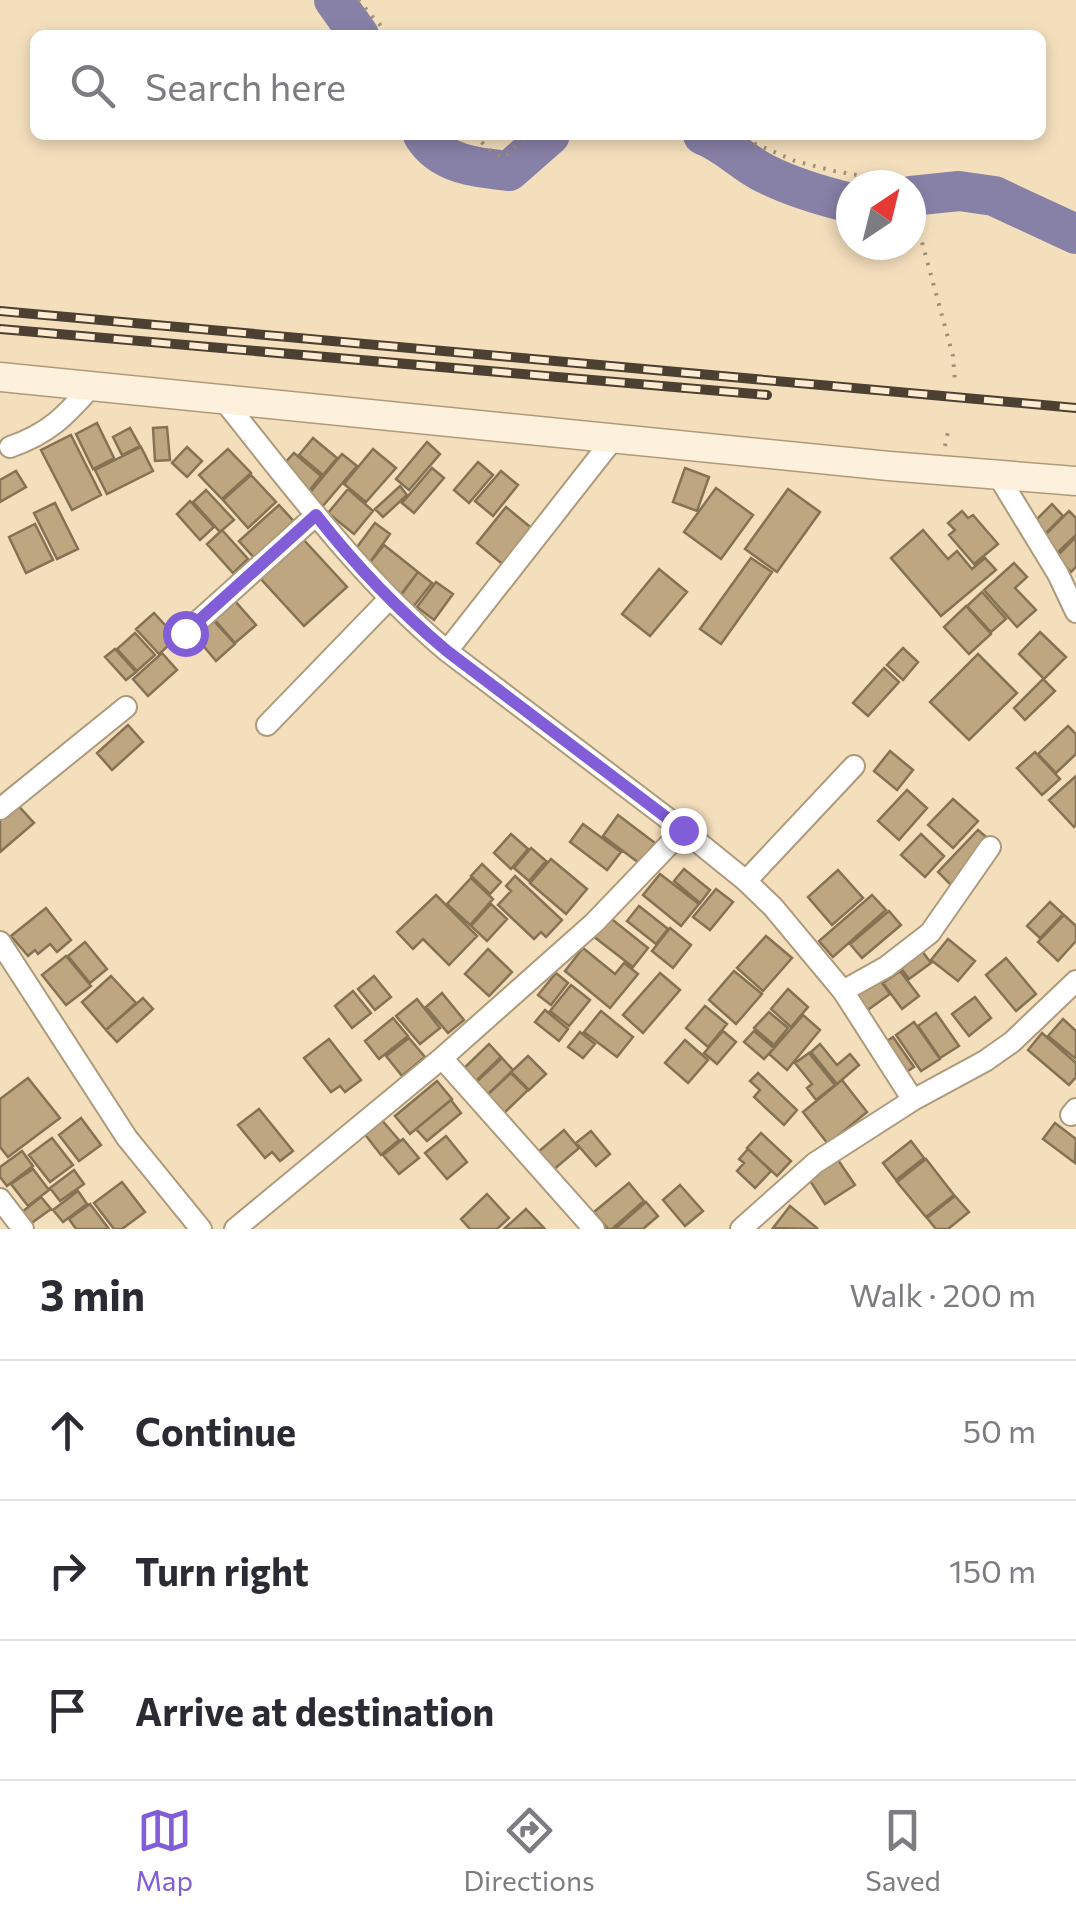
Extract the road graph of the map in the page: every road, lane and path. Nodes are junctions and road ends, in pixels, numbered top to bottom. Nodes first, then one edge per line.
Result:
1 (358, 0) edge
2 (384, 30) edge
3 (479, 140) edge
4 (522, 140) edge
5 (747, 140) edge
6 (836, 171) edge
7 (926, 253) edge
8 (0, 376) edge
9 (954, 381) dead end
10 (93, 385) junction
11 (220, 397) junction
12 (614, 438) junction
13 (10, 447) dead end
14 (997, 474) junction
15 (1076, 481) edge
16 (316, 515) junction
17 (389, 598) junction
18 (1076, 612) edge
19 (185, 633) dead end
20 (447, 651) junction
21 (126, 707) dead end
22 (267, 725) dead end
23 (854, 766) dead end
24 (0, 809) edge
25 (683, 830) junction
26 (990, 847) dead end
27 (746, 880) junction
28 (0, 942) edge
29 (1076, 981) edge
30 (842, 992) junction
31 (442, 1058) junction
32 (913, 1100) junction
33 (0, 1199) edge
34 (23, 1229) edge
35 (202, 1229) edge
36 (235, 1229) edge
37 (594, 1229) edge
38 (742, 1229) edge

1 - 2 path
3 - 4 path
5 - 6 path
7 - 9 path
8 - 10 main road
10 - 11 main road
10 - 13 street
11 - 12 main road
11 - 16 street
12 - 14 main road
12 - 20 street
14 - 15 main road
14 - 18 street
16 - 17 street
16 - 19 street
17 - 20 street
17 - 22 street
20 - 25 street
21 - 24 street
23 - 27 street
25 - 27 street
25 - 31 street
26 - 30 street
27 - 30 street
28 - 35 street
29 - 32 street
30 - 32 street
31 - 36 street
31 - 37 street
32 - 38 street
33 - 34 street

